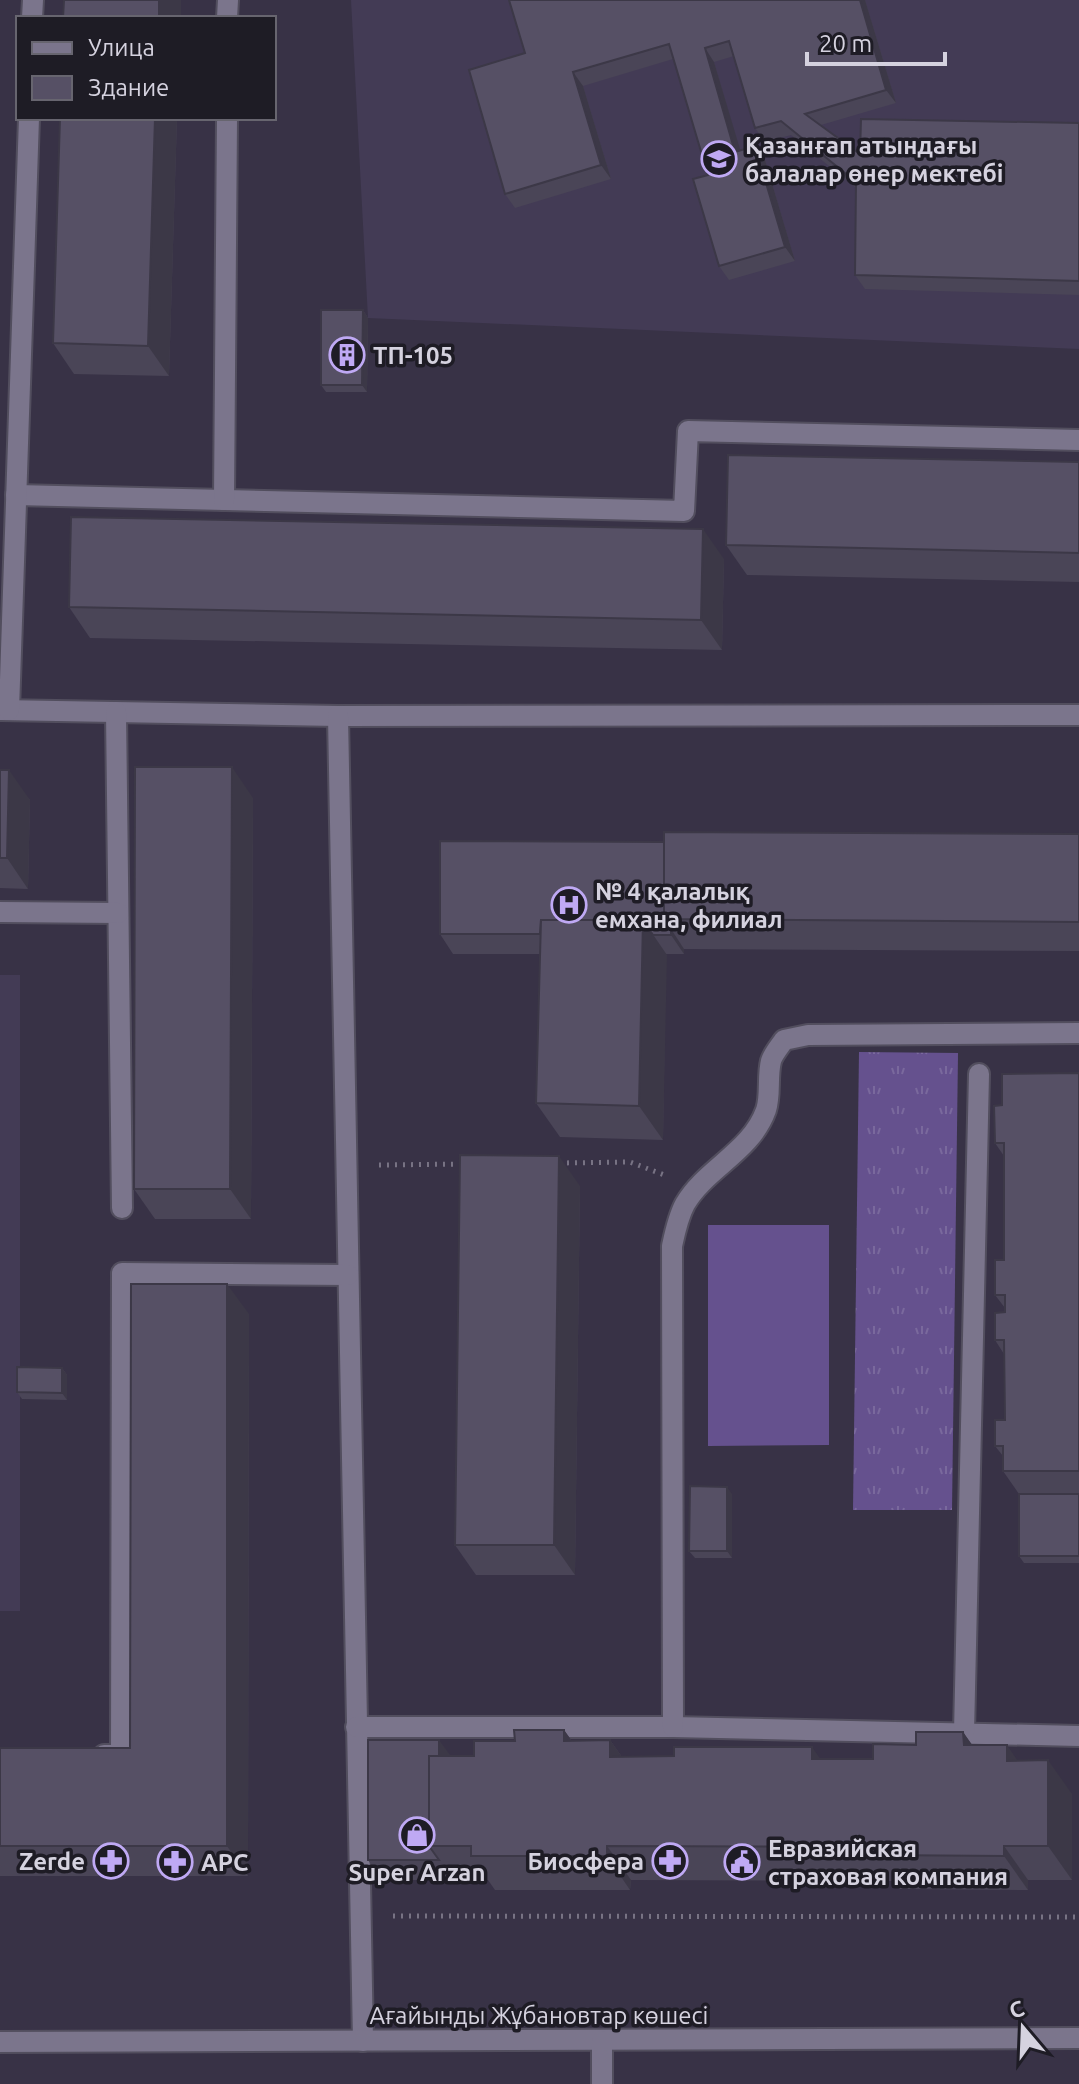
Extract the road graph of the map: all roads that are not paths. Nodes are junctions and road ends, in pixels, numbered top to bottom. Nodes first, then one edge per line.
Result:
1 (29, 120) edge
2 (227, 120) edge
3 (1079, 440) edge
4 (16, 495) junction
5 (224, 500) junction
6 (4, 710) edge
7 (116, 712) junction
8 (1079, 715) edge
9 (338, 716) junction
10 (0, 912) edge
11 (118, 913) junction
12 (1079, 1033) edge
13 (979, 1074) dead end
14 (122, 1208) dead end
15 (348, 1275) junction
16 (356, 1727) junction
17 (673, 1727) junction
18 (964, 1733) junction
19 (1079, 1736) edge
20 (91, 1756) edge
21 (1079, 2038) edge
22 (363, 2041) junction
23 (602, 2041) junction
24 (0, 2042) edge
25 (602, 2084) edge

1 - 4 street
2 - 5 street
3 - 5 street
4 - 5 street
4 - 6 street
6 - 7 street
7 - 9 street
7 - 11 street
8 - 9 street
9 - 15 street
10 - 11 street
11 - 14 street
12 - 17 street
13 - 18 street
15 - 16 street
15 - 20 street
16 - 17 street
16 - 22 street
17 - 18 street
18 - 19 street
21 - 23 street, Ағайынды Жұбановтар көшесі
22 - 23 street, Ағайынды Жұбановтар көшесі
22 - 24 street, Ағайынды Жұбановтар көшесі
23 - 25 street

